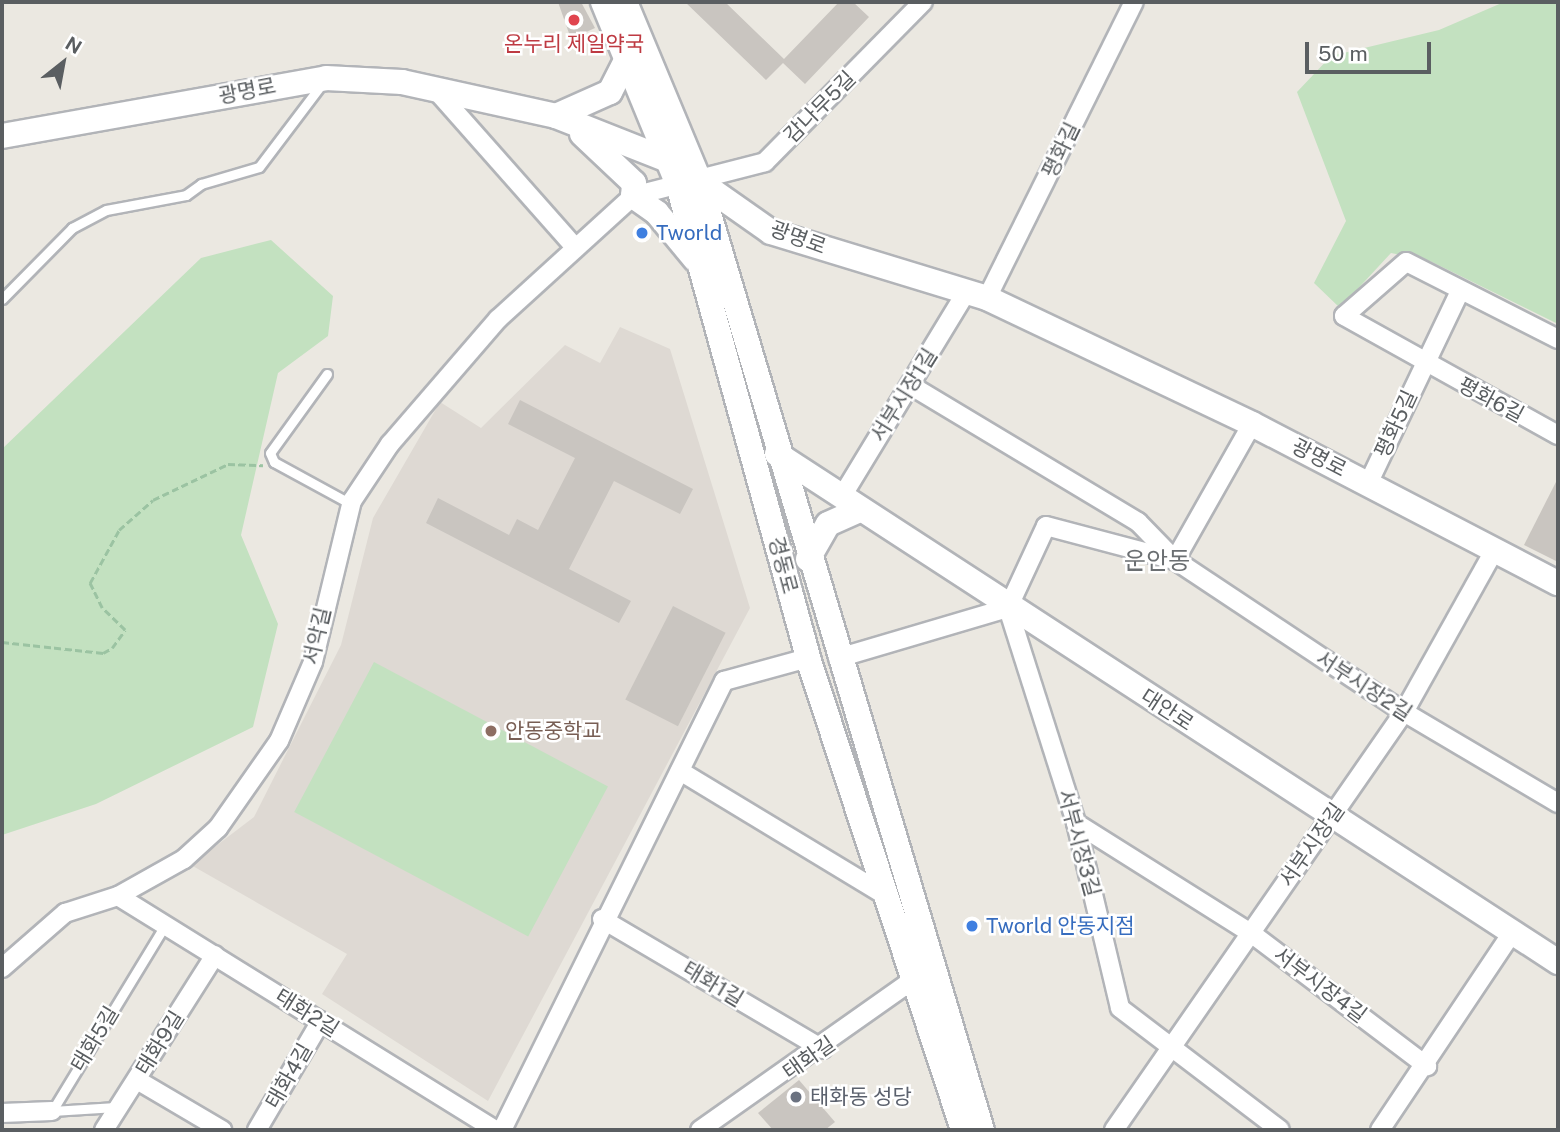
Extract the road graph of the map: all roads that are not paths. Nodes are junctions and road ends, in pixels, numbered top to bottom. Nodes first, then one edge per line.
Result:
1 (603, 2) edge
2 (625, 2) edge
3 (923, 2) edge
4 (1134, 2) edge
5 (627, 59) junction
6 (326, 78) junction
7 (435, 89) junction
8 (559, 117) junction
9 (2, 136) edge
10 (670, 161) junction
11 (688, 181) junction
12 (634, 196) junction
13 (575, 247) junction
14 (704, 270) junction
15 (1460, 291) junction
16 (977, 294) junction
17 (2, 299) edge
18 (1558, 339) edge
19 (1423, 364) junction
20 (327, 374) dead end
21 (910, 385) junction
22 (1252, 424) junction
23 (1558, 435) edge
24 (777, 454) junction
25 (1368, 484) junction
26 (351, 504) junction
27 (850, 504) junction
28 (1494, 550) junction
29 (808, 559) junction
30 (1175, 560) junction
31 (1558, 583) edge
32 (1007, 608) junction
33 (808, 658) junction
34 (838, 658) junction
35 (1404, 712) junction
36 (680, 771) junction
37 (1558, 803) edge
38 (1332, 816) junction
39 (1076, 823) junction
40 (118, 896) junction
41 (888, 897) junction
42 (603, 919) junction
43 (165, 925) junction
44 (1251, 933) junction
45 (1512, 933) junction
46 (215, 956) junction
47 (1558, 962) edge
48 (2, 968) edge
49 (913, 980) junction
50 (321, 1021) junction
51 (823, 1049) junction
52 (1171, 1050) junction
53 (1427, 1066) junction
54 (137, 1080) junction
55 (120, 1107) junction
56 (52, 1111) junction
57 (2, 1113) edge
58 (104, 1130) edge
59 (222, 1130) edge
60 (257, 1130) edge
61 (495, 1130) edge
62 (502, 1130) edge
63 (700, 1130) edge
64 (963, 1130) edge
65 (982, 1130) edge
66 (1114, 1130) edge
67 (1280, 1130) edge
68 (1380, 1130) edge

1 - 5 street
2 - 11 street, 경동로
3 - 11 street, 감나무5길
4 - 16 street, 평화길
5 - 8 street
5 - 10 street
6 - 7 street, 광명로
6 - 9 street, 광명로
6 - 17 lane
7 - 8 street, 광명로
7 - 13 street
8 - 10 street, 광명로
8 - 12 street
10 - 11 street, 광명로
11 - 12 street, 서악길
11 - 14 street, 경동로
11 - 16 street, 광명로
11 - 24 street, 경동로
12 - 13 street, 서악길
12 - 14 street
13 - 26 street, 서악길
14 - 33 street, 경동로
15 - 18 street, 평화5길
15 - 19 street, 평화5길
15 - 19 street, 평화5길
16 - 21 street, 서부시장1길
16 - 22 street, 광명로
19 - 23 street, 평화6길
19 - 25 street, 평화5길
20 - 26 lane
21 - 27 street, 서부시장1길
21 - 30 street
22 - 25 street, 광명로
22 - 30 street
24 - 27 street, 대안로
24 - 29 street, 경동로
25 - 28 street, 광명로
26 - 40 street, 서악길
27 - 29 street
27 - 32 street, 대안로
28 - 31 street, 광명로
28 - 35 street, 서부시장길
29 - 34 street, 경동로
30 - 32 street, 서부시장2길
30 - 35 street, 서부시장2길
32 - 34 street
32 - 38 street, 대안로
32 - 39 street, 서부시장3길
33 - 36 street
33 - 41 street, 경동로
34 - 65 street, 경동로
35 - 37 street, 서부시장2길
35 - 38 street, 서부시장길
36 - 41 street
36 - 42 street
38 - 44 street, 서부시장길
38 - 45 street, 대안로
39 - 44 street, 서부시장4길
39 - 52 street, 서부시장3길
40 - 43 street, 태화2길
40 - 48 street, 서악길
41 - 49 street, 경동로
42 - 51 street, 태화1길
42 - 62 street
43 - 46 street, 태화2길
43 - 56 lane, 태화5길
44 - 52 street, 서부시장길
44 - 53 street, 서부시장4길
45 - 47 street, 대안로
45 - 53 street
46 - 50 street, 태화2길
46 - 54 street, 태화9길
49 - 51 street, 태화길
49 - 64 street, 경동로
50 - 60 street, 태화4길
50 - 61 street, 태화2길
51 - 63 street, 태화길
52 - 66 street, 서부시장길
52 - 67 street, 서부시장3길
53 - 68 street
54 - 55 street, 태화9길
54 - 59 street
55 - 56 lane
55 - 58 street, 태화9길
56 - 57 street

